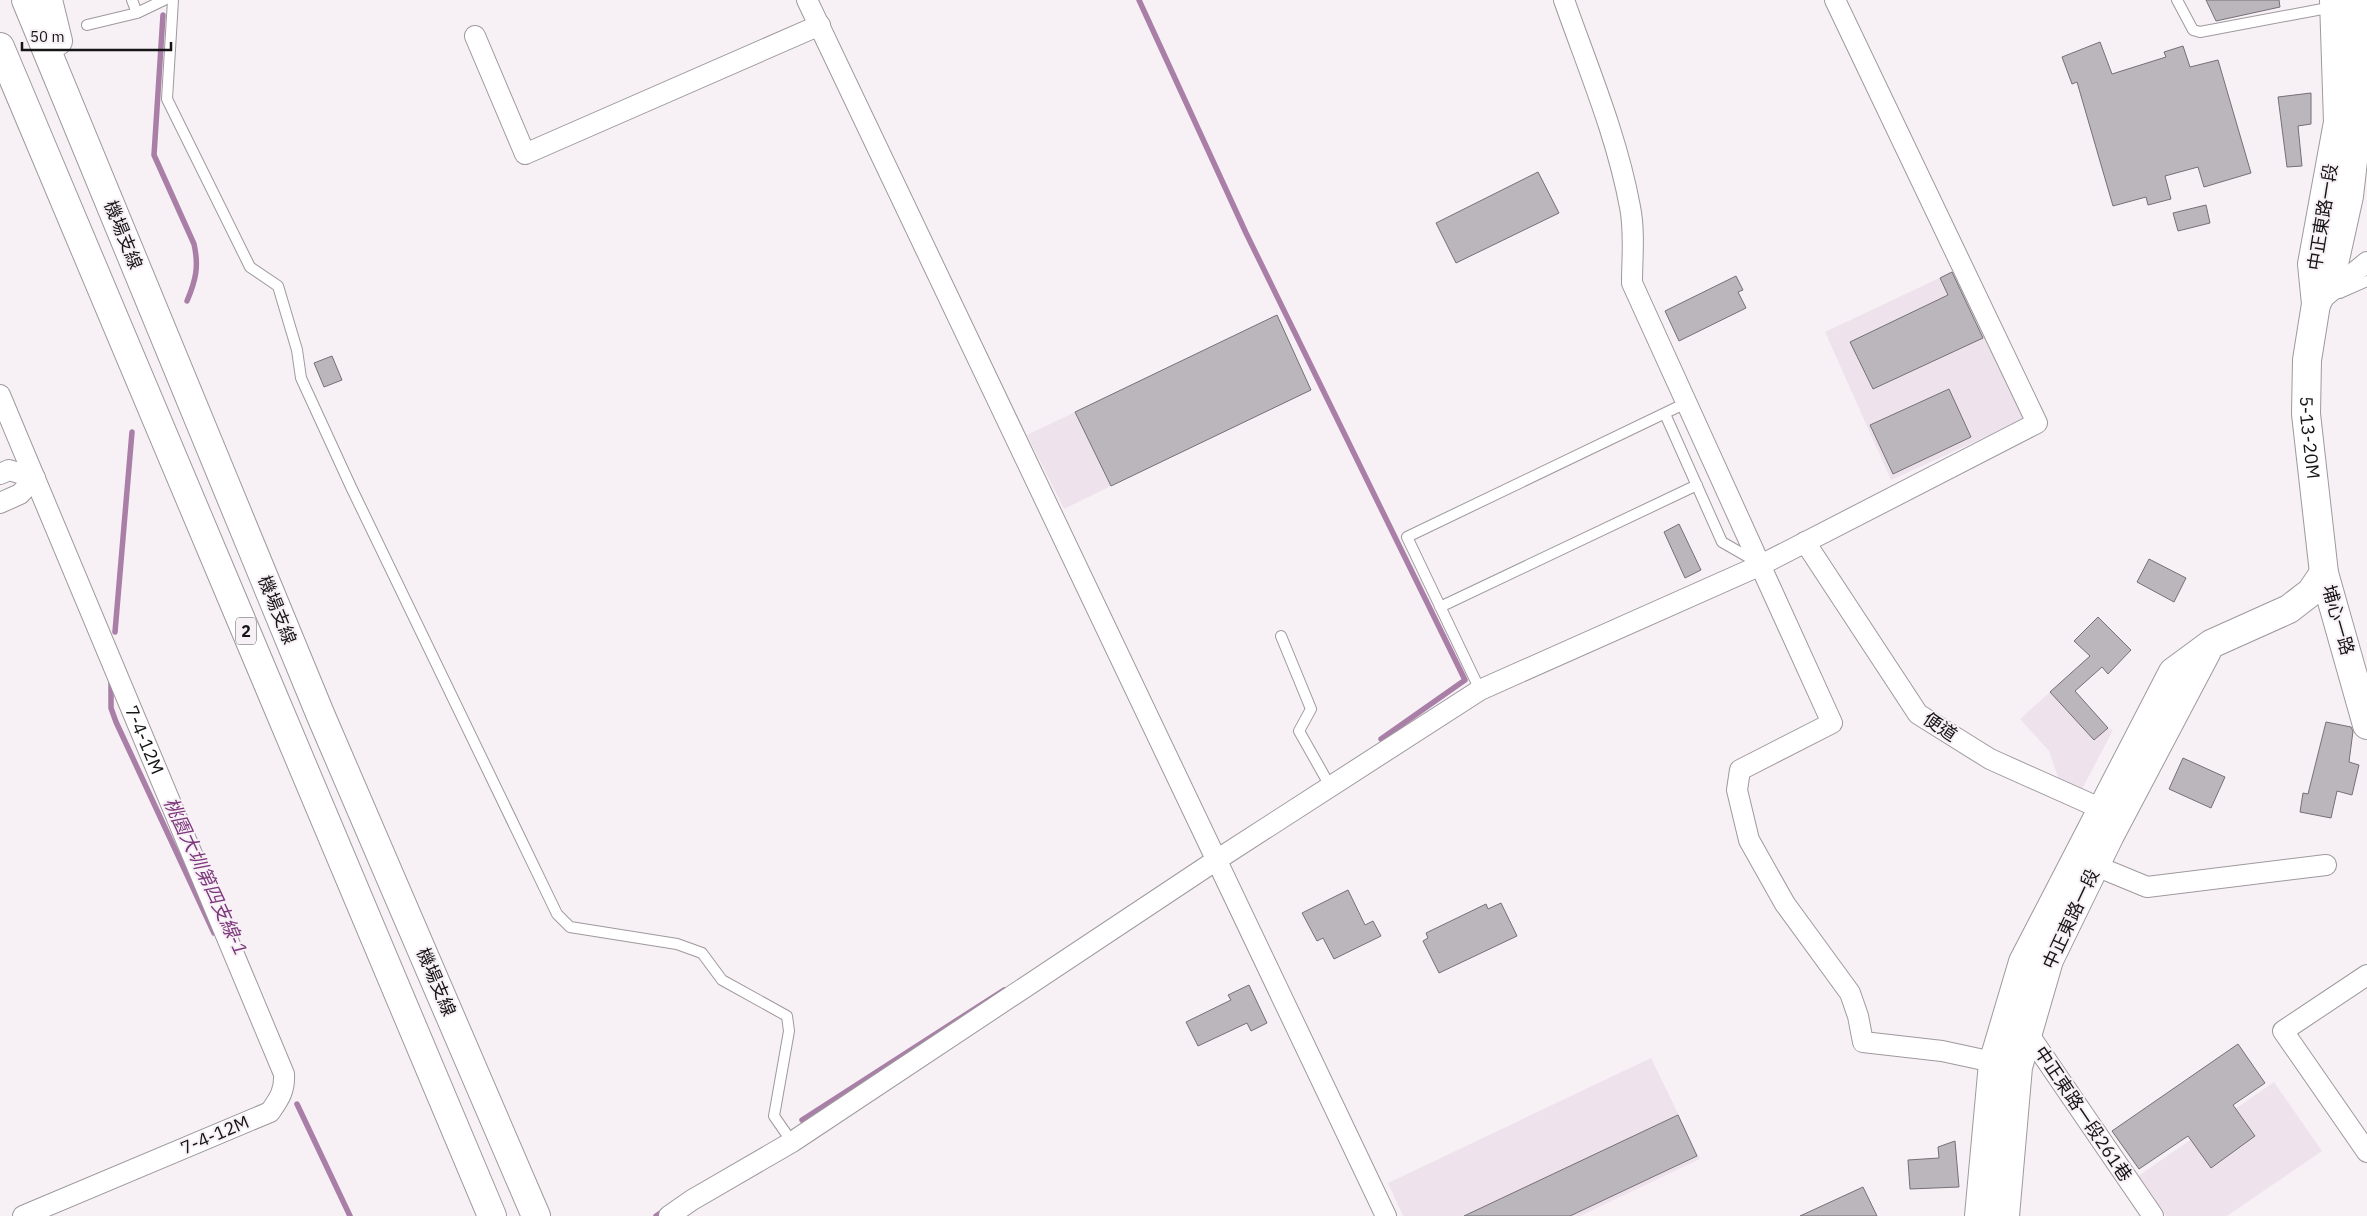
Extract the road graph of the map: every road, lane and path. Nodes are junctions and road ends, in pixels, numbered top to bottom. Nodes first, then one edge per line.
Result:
1 (26, 0) edge
2 (48, 0) edge
3 (132, 0) edge
4 (164, 0) edge
5 (173, 0) edge
6 (807, 0) edge
7 (1564, 0) edge
8 (1835, 0) edge
9 (2177, 0) edge
10 (2345, 2) edge
11 (137, 13) junction
12 (87, 25) dead end
13 (820, 25) junction
14 (475, 36) dead end
15 (0, 47) edge
16 (78, 125) junction
17 (2367, 262) edge
18 (2367, 281) edge
19 (2316, 304) junction
20 (0, 395) edge
21 (1686, 402) junction
22 (1664, 414) junction
23 (0, 474) edge
24 (35, 478) junction
25 (1696, 485) junction
26 (0, 502) edge
27 (1805, 542) junction
28 (1761, 565) junction
29 (2324, 573) junction
30 (1440, 607) junction
31 (1281, 636) dead end
32 (2211, 644) junction
33 (1480, 690) junction
34 (2367, 725) edge
35 (1330, 786) junction
36 (2110, 813) junction
37 (1215, 860) junction
38 (2086, 862) junction
39 (2326, 865) dead end
40 (2367, 975) edge
41 (2015, 1028) junction
42 (2005, 1065) junction
43 (792, 1142) junction
44 (2367, 1152) edge
45 (23, 1216) edge
46 (492, 1216) edge
47 (536, 1216) edge
48 (668, 1216) edge
49 (1386, 1216) edge
50 (1980, 1216) edge
51 (2005, 1216) edge
52 (2153, 1216) edge

1 - 16 main road, 機場支線 / 2
2 - 16 main road
3 - 11 lane
4 - 11 lane
5 - 43 lane
6 - 13 street
7 - 21 street
8 - 27 street
9 - 10 lane
10 - 19 main road, 中正東路一段
11 - 12 lane
13 - 14 street
13 - 37 street
15 - 46 main road, 機場支線 / 2
16 - 47 main road, 機場支線 / 2
17 - 19 street
18 - 19 lane
19 - 29 main road, 5-13-20M
20 - 24 street, 7-4-12M
21 - 22 lane
21 - 28 street
22 - 25 lane
22 - 30 lane
23 - 24 street
24 - 26 street
24 - 45 street, 7-4-12M
25 - 28 lane
25 - 30 lane
27 - 28 street
27 - 36 street, 便道
28 - 33 street
28 - 42 street
29 - 32 main road
29 - 34 main road, 埔心一路
30 - 33 lane
31 - 35 lane
32 - 36 main road, 中正東路一段
32 - 36 main road, 中正東路一段
33 - 35 street
35 - 37 street
36 - 38 main road, 中正東路一段
37 - 43 street
37 - 49 street
38 - 39 street
38 - 41 main road, 中正東路一段
40 - 44 street
41 - 42 main road, 中正東路一段
41 - 52 street, 中正東路一段261巷
42 - 50 main road, 中正東路一段
42 - 51 main road, 中正東路一段
43 - 48 street

